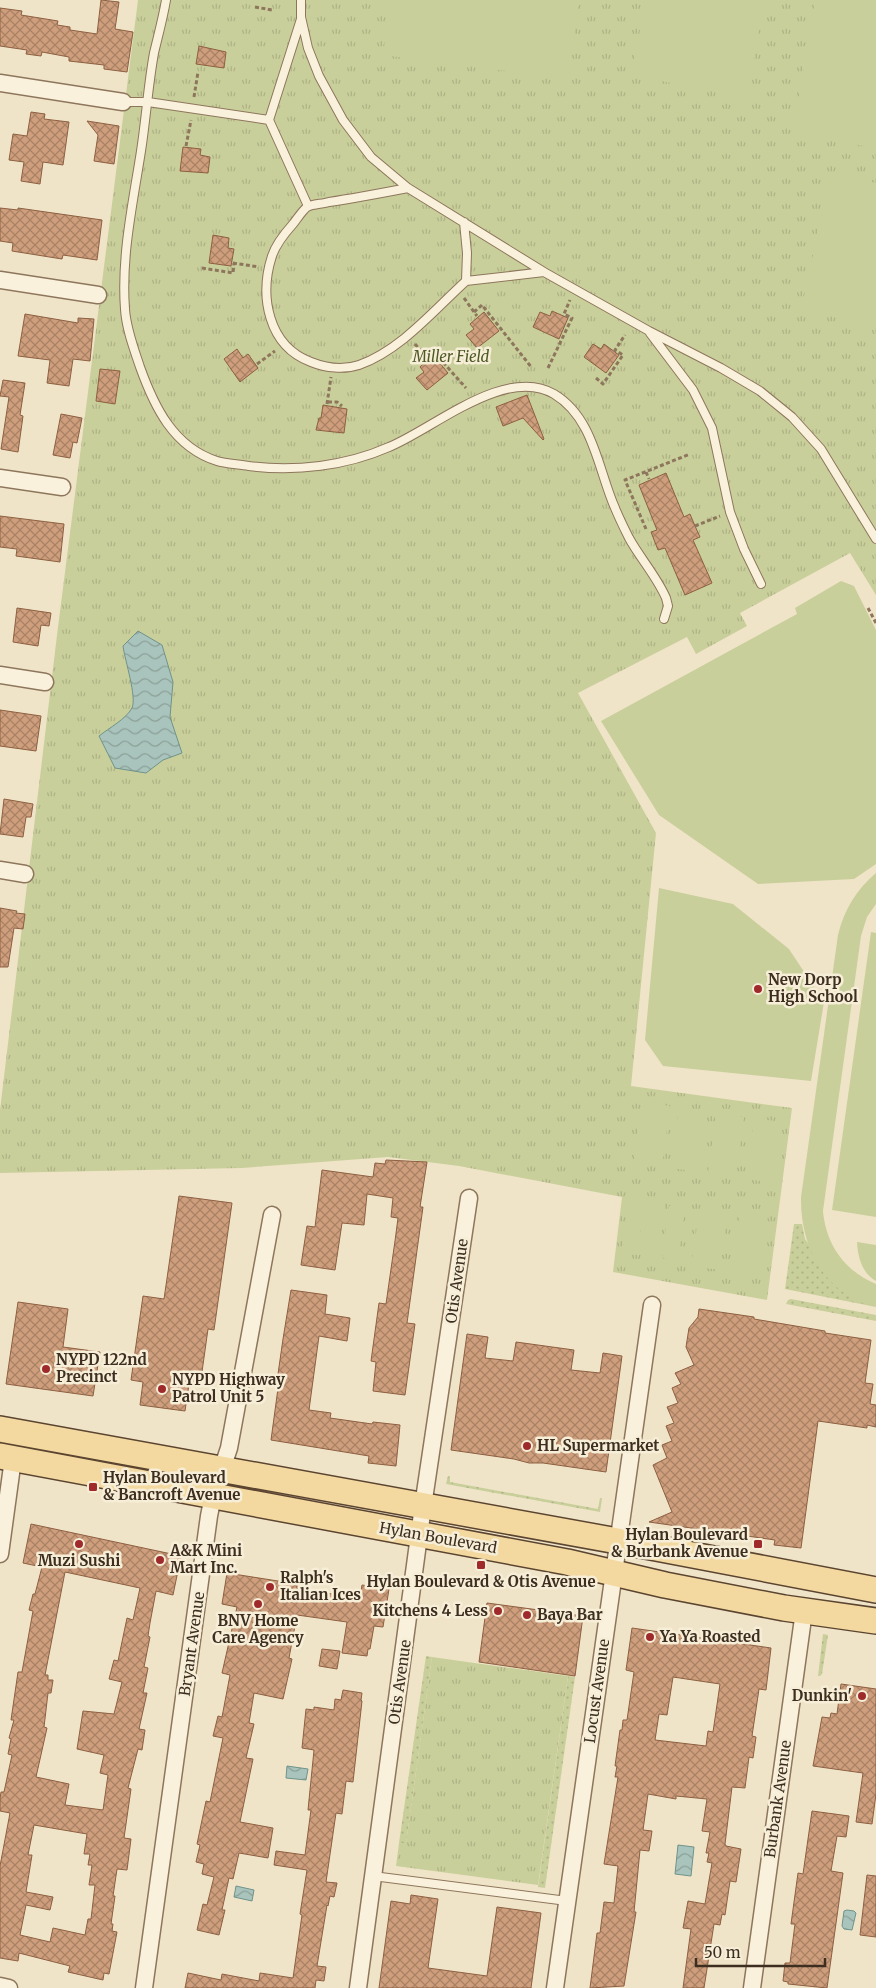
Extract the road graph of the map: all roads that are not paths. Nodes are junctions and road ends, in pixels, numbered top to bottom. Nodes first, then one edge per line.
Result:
1 (166, 0) edge
2 (301, 0) edge
3 (301, 17) junction
4 (0, 83) edge
5 (123, 102) joint
6 (148, 102) junction
7 (269, 120) junction
8 (408, 188) junction
9 (308, 206) junction
10 (464, 222) junction
11 (544, 272) junction
12 (0, 280) edge
13 (466, 281) junction
14 (98, 295) dead end
15 (649, 331) junction
16 (0, 478) edge
17 (62, 487) dead end
18 (876, 539) edge
19 (761, 584) dead end
20 (664, 619) dead end
21 (0, 675) edge
22 (45, 682) dead end
23 (0, 870) edge
24 (25, 874) dead end
25 (469, 1198) dead end
26 (272, 1215) dead end
27 (652, 1305) dead end
28 (0, 1429) edge
29 (101, 1447) junction
30 (7, 1457) edge
31 (222, 1469) junction
32 (98, 1474) junction
33 (213, 1496) junction
34 (423, 1506) junction
35 (419, 1535) junction
36 (617, 1542) junction
37 (0, 1554) edge
38 (613, 1573) junction
39 (809, 1577) junction
40 (876, 1590) edge
41 (804, 1611) junction
42 (876, 1620) edge
43 (373, 1876) junction
44 (567, 1901) junction
45 (0, 1986) edge
46 (9, 1988) edge
47 (144, 1988) edge
48 (358, 1988) edge
49 (555, 1988) edge
50 (752, 1988) edge

1 - 6 lane
2 - 3 lane
3 - 7 lane
3 - 8 lane
4 - 5 street
5 - 6 lane
6 - 7 lane
6 - 20 lane
7 - 9 lane
8 - 9 lane
8 - 10 lane
9 - 13 lane
10 - 11 lane
10 - 13 lane
11 - 13 lane
11 - 15 lane
12 - 14 street
15 - 18 lane
15 - 19 lane
16 - 17 street
21 - 22 street
23 - 24 street
25 - 34 street, Otis Avenue
26 - 31 street, Bryant Avenue
27 - 36 street, Locust Avenue
28 - 29 main road, Hylan Boulevard
29 - 31 main road, Hylan Boulevard
29 - 32 main road
30 - 32 main road, Hylan Boulevard
30 - 37 street
31 - 33 street, Bryant Avenue
31 - 34 main road, Hylan Boulevard
32 - 33 main road, Hylan Boulevard
33 - 35 main road, Hylan Boulevard
33 - 47 street, Bryant Avenue
34 - 35 street, Otis Avenue
34 - 36 main road, Hylan Boulevard
35 - 38 main road, Hylan Boulevard
35 - 43 street, Otis Avenue
36 - 38 street, Locust Avenue
36 - 39 main road, Hylan Boulevard
38 - 41 main road, Hylan Boulevard
38 - 44 street, Locust Avenue
39 - 40 main road, Hylan Boulevard
39 - 41 main road
41 - 42 main road, Hylan Boulevard
41 - 50 street, Burbank Avenue
43 - 44 lane
43 - 48 street, Otis Avenue
44 - 49 street, Locust Avenue
45 - 46 street

